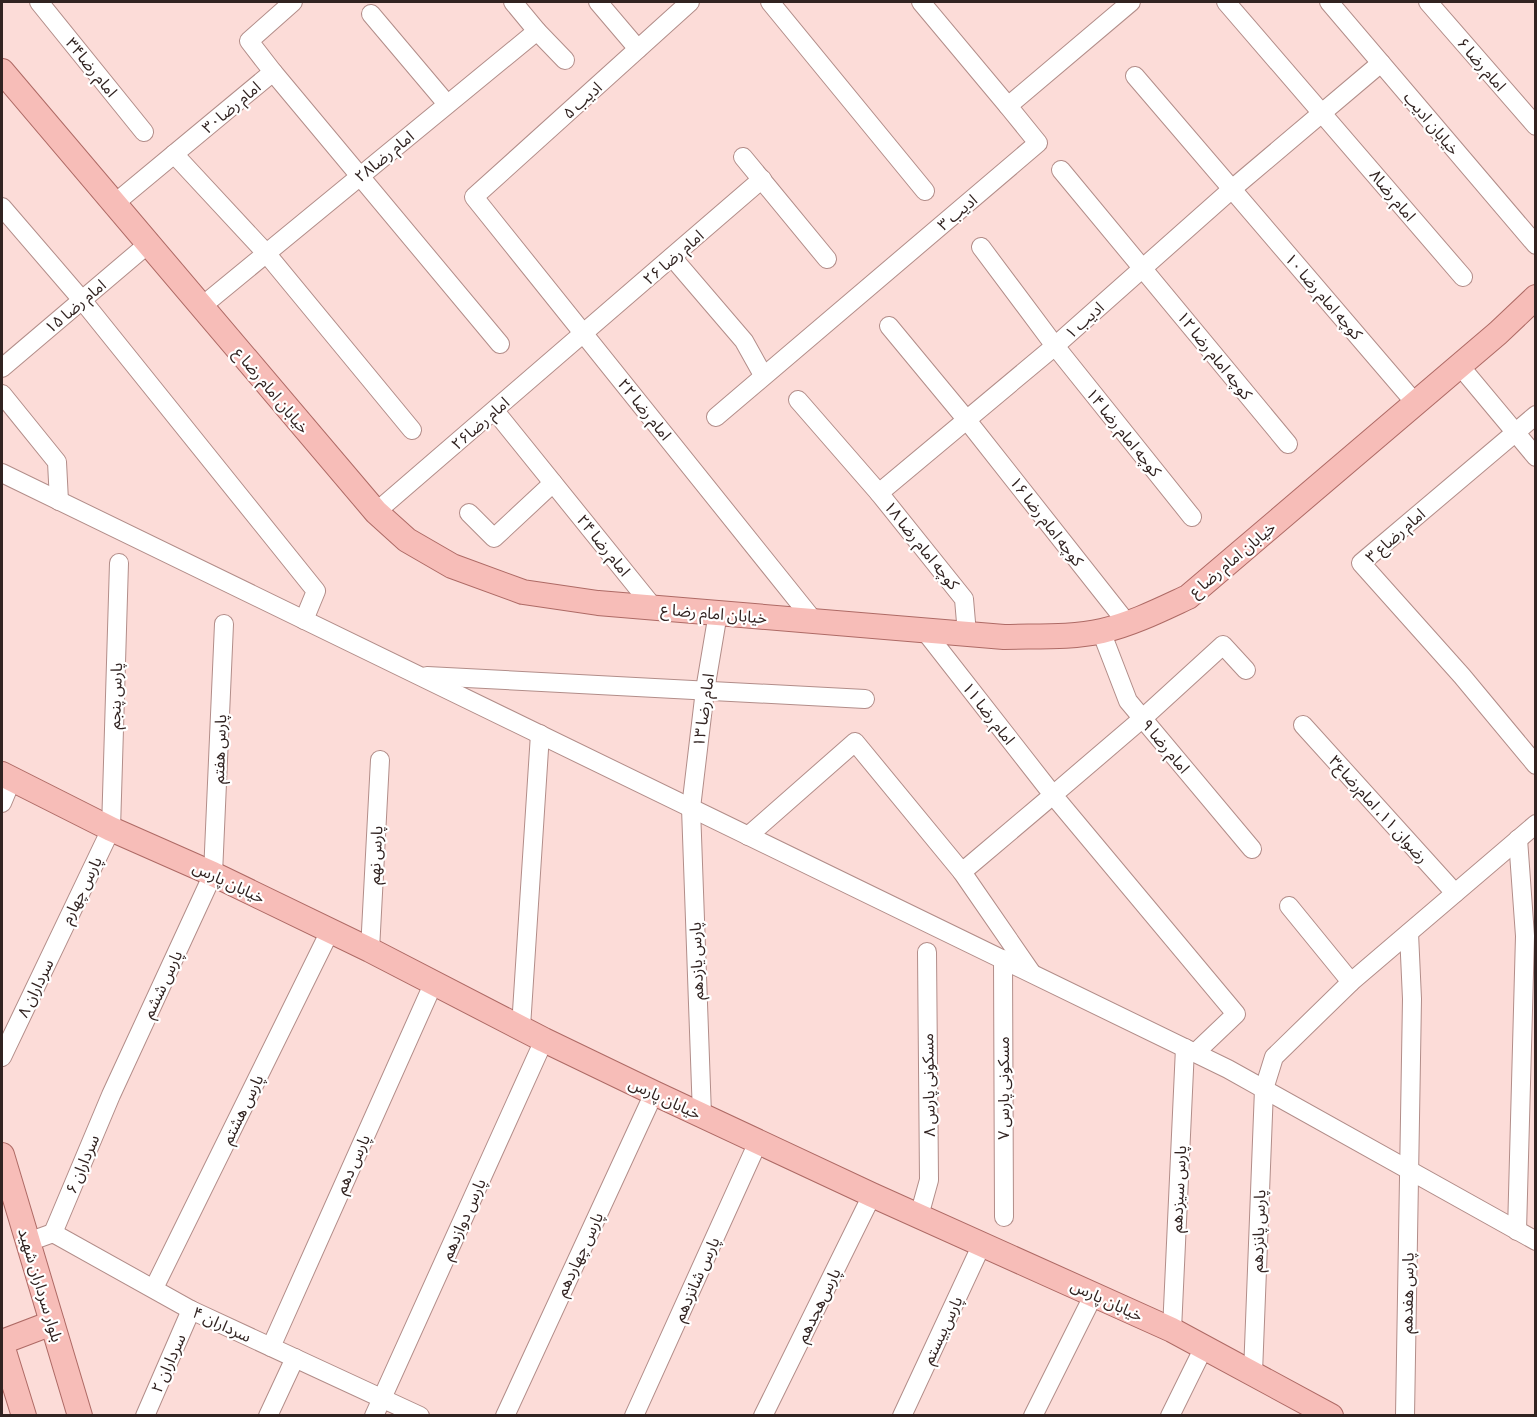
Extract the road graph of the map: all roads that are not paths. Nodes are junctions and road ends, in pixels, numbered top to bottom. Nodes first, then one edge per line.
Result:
1 (39, 2) edge
2 (293, 2) edge
3 (513, 2) edge
4 (598, 2) edge
5 (690, 2) edge
6 (770, 2) edge
7 (921, 2) edge
8 (1131, 2) edge
9 (1226, 2) edge
10 (1331, 2) edge
11 (1428, 2) edge
12 (371, 14) dead end
13 (537, 31) junction
14 (638, 50) junction
15 (565, 60) dead end
16 (1381, 63) junction
17 (2, 71) edge
18 (273, 72) junction
19 (1135, 76) dead end
20 (447, 104) junction
21 (1008, 106) junction
22 (1323, 113) junction
23 (1536, 126) edge
24 (144, 132) dead end
25 (174, 154) junction
26 (743, 157) dead end
27 (1061, 170) dead end
28 (360, 176) junction
29 (762, 179) junction
30 (1232, 189) junction
31 (925, 191) dead end
32 (474, 197) joint
33 (114, 204) junction
34 (2, 207) edge
35 (148, 244) junction
36 (1536, 244) edge
37 (981, 247) dead end
38 (266, 254) junction
39 (672, 257) junction
40 (827, 259) dead end
41 (1143, 267) junction
42 (1463, 278) dead end
43 (1536, 297) edge
44 (82, 300) junction
45 (201, 306) junction
46 (889, 326) dead end
47 (584, 334) junction
48 (500, 344) dead end
49 (1055, 346) junction
50 (1460, 366) junction
51 (2, 368) edge
52 (763, 375) junction
53 (2, 394) edge
54 (798, 400) dead end
55 (1416, 404) junction
56 (495, 411) junction
57 (1536, 415) edge
58 (716, 417) dead end
59 (966, 419) junction
60 (412, 430) dead end
61 (1515, 432) junction
62 (1288, 444) dead end
63 (1536, 457) edge
64 (2, 473) edge
65 (553, 483) junction
66 (879, 493) junction
67 (59, 501) junction
68 (376, 512) junction
69 (469, 513) dead end
70 (1192, 517) dead end
71 (119, 563) dead end
72 (654, 608) junction
73 (718, 613) junction
74 (304, 620) junction
75 (814, 621) junction
76 (1127, 623) junction
77 (224, 624) dead end
78 (924, 630) junction
79 (1101, 631) junction
80 (967, 634) junction
81 (1246, 670) dead end
82 (419, 675) junction
83 (705, 690) junction
84 (866, 699) dead end
85 (1143, 718) junction
86 (1303, 725) dead end
87 (540, 734) junction
88 (380, 760) dead end
89 (1536, 765) edge
90 (7, 776) edge
91 (1053, 795) junction
92 (2, 803) edge
93 (690, 808) junction
94 (1536, 824) edge
95 (111, 829) junction
96 (748, 836) junction
97 (1518, 839) junction
98 (1252, 849) dead end
99 (963, 872) junction
100 (213, 874) junction
101 (1455, 893) junction
102 (1289, 906) dead end
103 (330, 931) junction
104 (1409, 933) junction
105 (370, 950) junction
106 (52, 951) joint
107 (927, 952) dead end
108 (1003, 959) junction
109 (1032, 974) junction
110 (434, 981) junction
111 (1352, 982) junction
112 (521, 1027) junction
113 (544, 1040) junction
114 (1190, 1050) junction
115 (2, 1057) edge
116 (1264, 1089) junction
117 (654, 1093) junction
118 (111, 1095) joint
119 (702, 1115) junction
120 (758, 1142) junction
121 (2, 1155) edge
122 (1409, 1170) junction
123 (872, 1195) junction
124 (919, 1216) junction
125 (1004, 1217) dead end
126 (1517, 1231) junction
127 (53, 1233) junction
128 (1536, 1241) edge
129 (28, 1242) junction
130 (982, 1244) junction
131 (154, 1288) junction
132 (1094, 1294) junction
133 (191, 1310) junction
134 (52, 1323) junction
135 (1172, 1330) junction
136 (2, 1343) edge
137 (271, 1347) junction
138 (1204, 1347) junction
139 (295, 1358) junction
140 (1253, 1374) junction
141 (382, 1398) junction
142 (24, 1416) edge
143 (80, 1416) edge
144 (145, 1416) edge
145 (268, 1416) edge
146 (374, 1416) edge
147 (420, 1416) edge
148 (505, 1416) edge
149 (634, 1416) edge
150 (764, 1416) edge
151 (902, 1416) edge
152 (1033, 1416) edge
153 (1170, 1416) edge
154 (1331, 1416) edge
155 (1406, 1416) edge

1 - 24 street, امام رضا۳۴
2 - 18 street, امام رضا۳۰
3 - 13 street
4 - 14 street
5 - 14 street, ادیب ۵
6 - 31 street
7 - 21 street
8 - 21 street
9 - 22 street, امام رضا۸
10 - 16 street, خیابان ادیب
11 - 23 street, امام رضا ۶
12 - 20 street
13 - 15 street
13 - 20 street, امام رضا۲۸
14 - 32 street, ادیب ۵
16 - 22 street, ادیب ۱
16 - 36 street, خیابان ادیب
17 - 33 main road, خیابان امام رضا ع
18 - 25 street, امام رضا۳۰
18 - 28 street
19 - 30 street, کوچه امام رضا ۱۰
20 - 28 street, امام رضا۲۸
21 - 52 street, ادیب ۳
22 - 30 street, ادیب ۱
22 - 42 street, امام رضا۸
25 - 33 street, امام رضا۳۰
25 - 38 street
26 - 29 street
27 - 41 street, کوچه امام رضا ۱۲
28 - 38 street, امام رضا۲۸
28 - 48 street
29 - 39 street, امام رضا ۲۶
29 - 40 street
30 - 41 street, ادیب ۱
30 - 55 street, کوچه امام رضا ۱۰
32 - 47 street, امام رضا ۲۲
33 - 35 main road, خیابان امام رضا ع
34 - 44 street
35 - 44 street, ۱۵ امام رضا
35 - 45 main road, خیابان امام رضا ع
37 - 49 street, کوچه امام رضا ۱۴
38 - 45 street, امام رضا۲۸
38 - 60 street
39 - 47 street, امام رضا ۲۶
39 - 52 street
41 - 49 street, ادیب ۱
41 - 62 street, کوچه امام رضا ۱۲
43 - 50 main road, خیابان امام رضا ع
44 - 51 street, ۱۵ امام رضا
44 - 74 street
45 - 68 main road, خیابان امام رضا ع
46 - 59 street, کوچه امام رضا ۱۶
47 - 56 street, امام رضا۲۶
47 - 75 street, امام رضا ۲۲
49 - 59 street, ادیب ۱
49 - 70 street, کوچه امام رضا ۱۴
50 - 55 main road, خیابان امام رضا ع
50 - 61 street
52 - 58 street, ادیب ۳
53 - 67 street
54 - 66 street
55 - 76 main road, خیابان امام رضا ع
56 - 65 street, امام رضا ۲۴
56 - 68 street, امام رضا۲۶
57 - 61 street
59 - 66 street, ادیب ۱
59 - 76 street, کوچه امام رضا ۱۶
61 - 63 street
61 - 89 street, امام رضا‌ع ۳
64 - 67 street
65 - 69 street
65 - 72 street, امام رضا ۲۴
66 - 80 street, کوچه امام رضا ۱۸
67 - 74 street
68 - 72 main road, خیابان امام رضا ع
71 - 95 street, پارس‌‌ پنجم
72 - 73 main road, خیابان امام رضا ع
73 - 75 main road, خیابان امام رضا ع
73 - 83 street, امام رضا ۱۳
74 - 82 street
75 - 78 main road, خیابان امام رضا ع
76 - 79 main road, خیابان امام رضا ع
77 - 100 street, پارس‌‌ هفتم
78 - 80 main road, خیابان امام رضا ع
78 - 91 street, امام رضا ۱۱
79 - 80 main road, خیابان امام رضا ع
79 - 85 street, امام رضا ۹
81 - 85 street
82 - 83 street
82 - 87 street
83 - 84 street
83 - 93 street, امام رضا ۱۳
85 - 91 street
85 - 98 street, امام رضا ۹
86 - 101 street, رضوان ۱۱، امام‌رضا‌ع‌۳
87 - 93 street
87 - 112 street
88 - 105 street, پارس‌‌ نهم
90 - 92 street
90 - 95 main road, خیابان پارس
91 - 99 street
91 - 114 street, امام رضا ۱۱
93 - 96 street
93 - 119 street, پارس‌‌ یازدهم
94 - 97 street, پارس‌ پانزدهم
95 - 100 main road, خیابان پارس
95 - 106 street, پارس‌‌ چهارم
96 - 99 street
96 - 108 street
97 - 101 street, پارس‌ پانزدهم
97 - 126 street
99 - 109 street
100 - 103 main road, خیابان پارس
100 - 118 street, پارس‌‌ ششم
101 - 104 street, پارس‌ پانزدهم
102 - 111 street
103 - 105 main road, خیابان پارس
103 - 131 street, پارس‌‌ هشتم
104 - 111 street, پارس‌ پانزدهم
104 - 122 street, پارس‌ هفدهم
105 - 110 main road, خیابان پارس
106 - 115 street, سرداران ۸
107 - 124 street, مسکونی پارس ۸
108 - 109 street
108 - 125 street, مسکونی ‌پارس ۷
109 - 114 street
110 - 112 main road, خیابان پارس
110 - 137 street, پارس‌‌ دهم
111 - 116 street, پارس‌ پانزدهم
112 - 113 main road, خیابان پارس
113 - 117 main road, خیابان پارس
113 - 141 street, پارس‌‌ دوازدهم
114 - 116 street
114 - 135 street, پارس‌ سیزدهم
116 - 122 street
116 - 140 street, پارس‌ پانزدهم
117 - 119 main road, خیابان پارس
117 - 148 street, پارس‌‌ چهاردهم
118 - 127 street, سرداران ۶
119 - 120 main road, خیابان پارس
120 - 123 main road, خیابان پارس
120 - 149 street, پارس‌‌ شانزدهم
121 - 129 main road, بلوار سرداران شهید
122 - 126 street
122 - 155 street, پارس‌ هفدهم
123 - 124 main road, خیابان پارس
123 - 150 street, پارس‌‌هجدهم
124 - 130 main road, خیابان پارس
126 - 128 street
127 - 129 street
127 - 131 street, سرداران ۴
129 - 134 main road, بلوار سرداران شهید
130 - 132 main road, خیابان پارس
130 - 151 street, پارس‌بیستم
131 - 133 street, سرداران ۴
132 - 135 main road, خیابان پارس
132 - 152 street
133 - 137 street, سرداران ۴
133 - 144 street, سرداران ۲
134 - 136 main road
134 - 143 main road, بلوار سرداران شهید
135 - 138 main road, خیابان پارس
136 - 142 main road
137 - 139 street, سرداران ۴
138 - 140 main road, خیابان پارس
138 - 153 street
139 - 141 street, سرداران ۴
139 - 145 street
140 - 154 main road, خیابان پارس
141 - 146 street, پارس‌‌ دوازدهم
141 - 147 street, سرداران ۴

